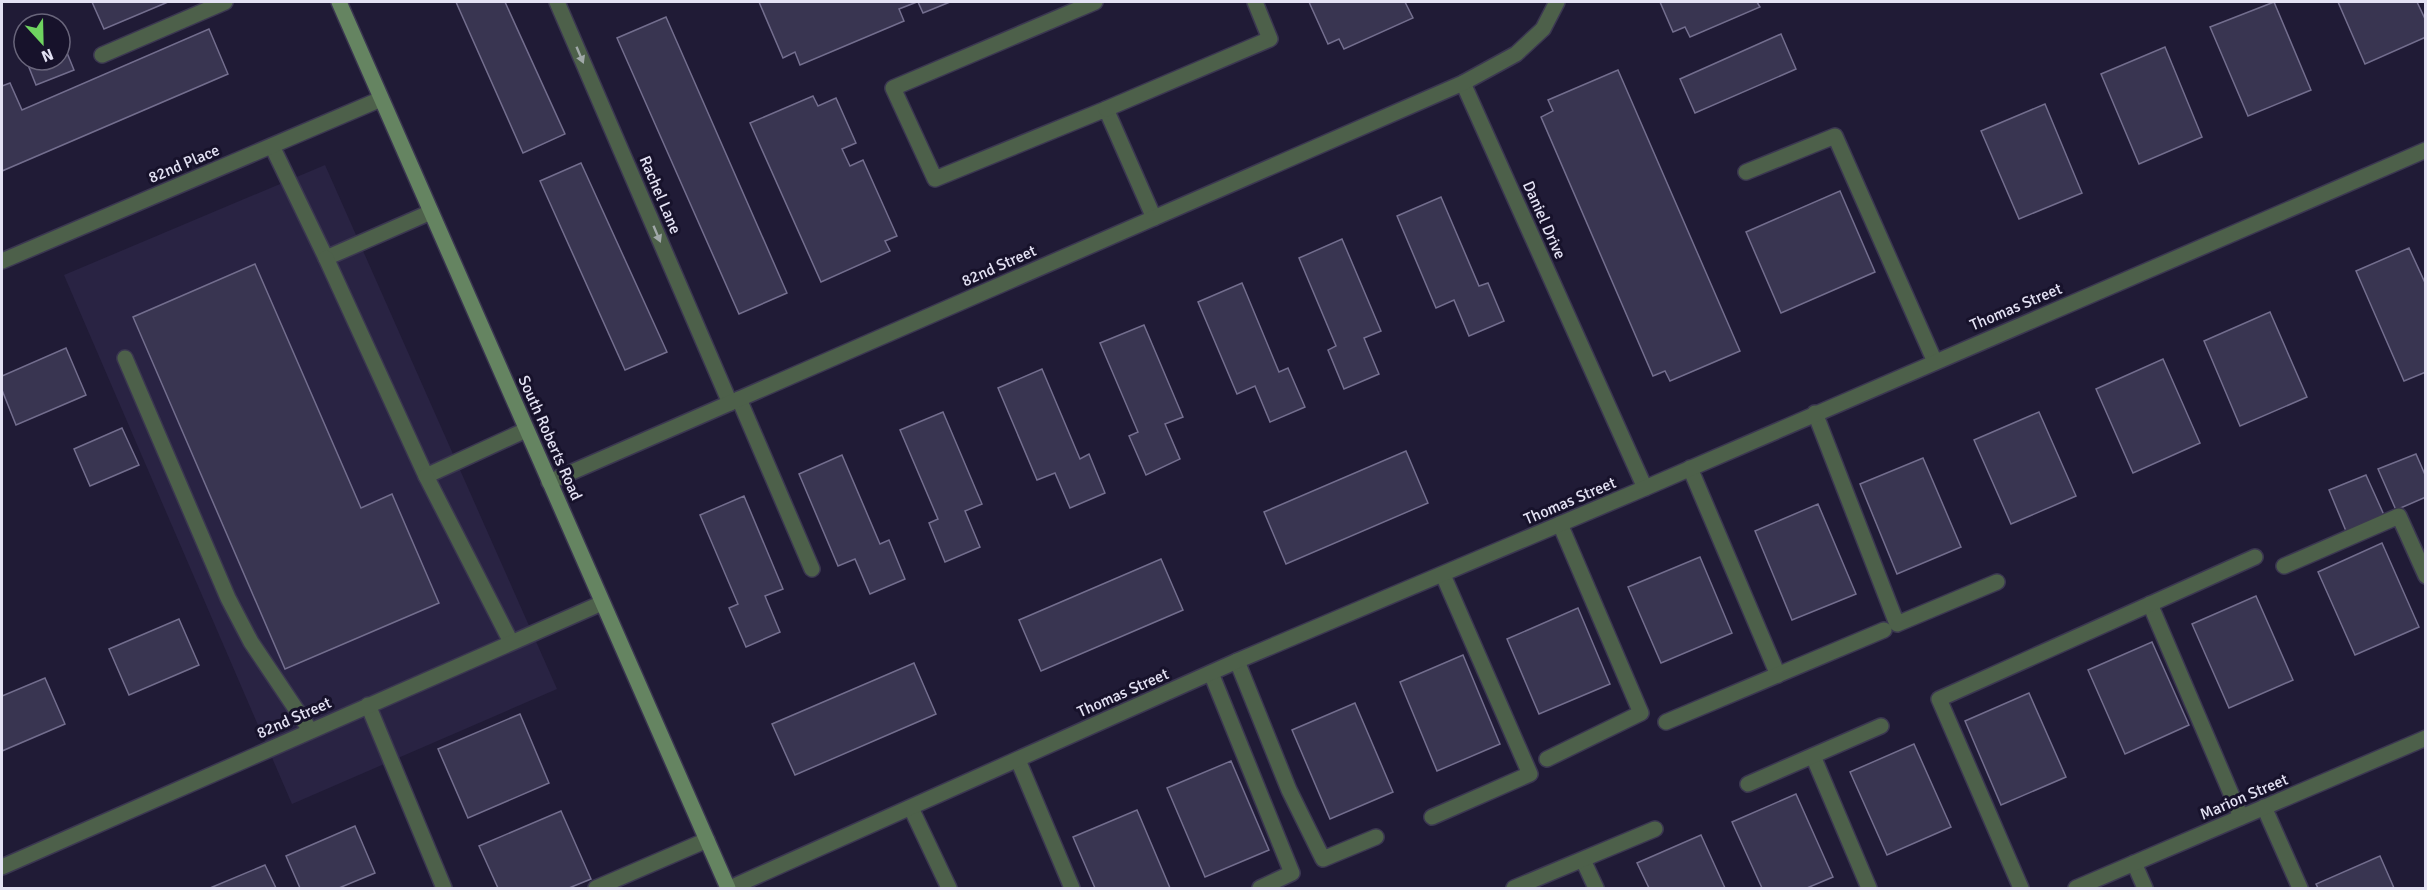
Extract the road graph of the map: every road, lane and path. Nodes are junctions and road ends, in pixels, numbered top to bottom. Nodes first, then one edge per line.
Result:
1 (225, 2) edge
2 (339, 2) edge
3 (557, 2) edge
4 (1095, 2) edge
5 (1255, 2) edge
6 (1557, 2) edge
7 (102, 55) dead end
8 (1463, 83) junction
9 (381, 99) junction
10 (1106, 109) junction
11 (272, 146) junction
12 (2426, 150) edge
13 (1746, 172) dead end
14 (431, 212) junction
15 (1154, 218) junction
16 (326, 258) junction
17 (2, 261) edge
18 (125, 358) dead end
19 (1935, 362) junction
20 (735, 401) junction
21 (1815, 413) junction
22 (526, 430) junction
23 (1690, 468) junction
24 (426, 476) junction
25 (549, 482) junction
26 (1645, 488) junction
27 (1560, 524) junction
28 (2254, 557) dead end
29 (2284, 566) dead end
30 (812, 569) dead end
31 (1443, 575) junction
32 (2426, 576) edge
33 (1997, 582) dead end
34 (602, 603) junction
35 (2150, 604) junction
36 (1884, 630) dead end
37 (511, 642) junction
38 (1237, 661) junction
39 (1211, 673) junction
40 (1778, 675) junction
41 (368, 705) junction
42 (1666, 722) dead end
43 (1881, 726) dead end
44 (310, 730) junction
45 (2426, 738) edge
46 (1813, 756) junction
47 (1547, 759) dead end
48 (1018, 760) junction
49 (1748, 784) dead end
50 (2264, 807) junction
51 (911, 808) junction
52 (1432, 817) dead end
53 (2241, 817) junction
54 (1655, 829) dead end
55 (1376, 837) dead end
56 (707, 840) junction
57 (1583, 860) junction
58 (2134, 863) junction
59 (2, 867) edge
60 (444, 888) edge
61 (596, 888) edge
62 (729, 888) edge
63 (949, 888) edge
64 (1072, 888) edge
65 (1260, 888) edge
66 (1514, 888) edge
67 (1596, 888) edge
68 (1869, 888) edge
69 (2020, 888) edge
70 (2076, 888) edge
71 (2145, 888) edge
72 (2300, 888) edge

1 - 7 street
2 - 9 street, South Roberts Road
3 -> 20 street, Rachel Lane
4 - 10 street
5 - 10 street
6 - 8 street
8 - 15 street, 82nd Street
8 - 26 street, Daniel Drive
9 - 11 street, 82nd Place
9 - 14 street, South Roberts Road
10 - 15 street
11 - 16 street
11 - 17 street, 82nd Place
12 - 19 street, Thomas Street
13 - 19 street
14 - 16 street
14 - 22 street, South Roberts Road
15 - 20 street, 82nd Street
16 - 24 street
18 - 44 street
19 - 21 street, Thomas Street
20 - 25 street, 82nd Street
20 - 30 street, Rachel Lane
21 - 23 street, Thomas Street
21 - 33 street
22 - 24 street
22 - 25 street, South Roberts Road
23 - 26 street, Thomas Street
23 - 40 street
24 - 37 street
25 - 34 street, South Roberts Road
26 - 27 street, Thomas Street
27 - 31 street, Thomas Street
27 - 47 street
28 - 35 street
29 - 32 street
31 - 38 street, Thomas Street
31 - 52 street
34 - 37 street, 82nd Street
34 - 56 street, South Roberts Road
35 - 53 street
35 - 69 street
36 - 40 street
37 - 41 street, 82nd Street
38 - 39 street, Thomas Street
38 - 55 street
39 - 48 street, Thomas Street
39 - 65 street
40 - 42 street
41 - 44 street, 82nd Street
41 - 60 street
43 - 46 street
44 - 59 street, 82nd Street
45 - 50 street, Marion Street
46 - 49 street
46 - 68 street
48 - 51 street, Thomas Street
48 - 64 street
50 - 53 street, Marion Street
50 - 72 street
51 - 62 street, Thomas Street
51 - 63 street
53 - 58 street, Marion Street
54 - 57 street
56 - 61 street
56 - 62 street, South Roberts Road
57 - 66 street
57 - 67 street
58 - 70 street, Marion Street
58 - 71 street

